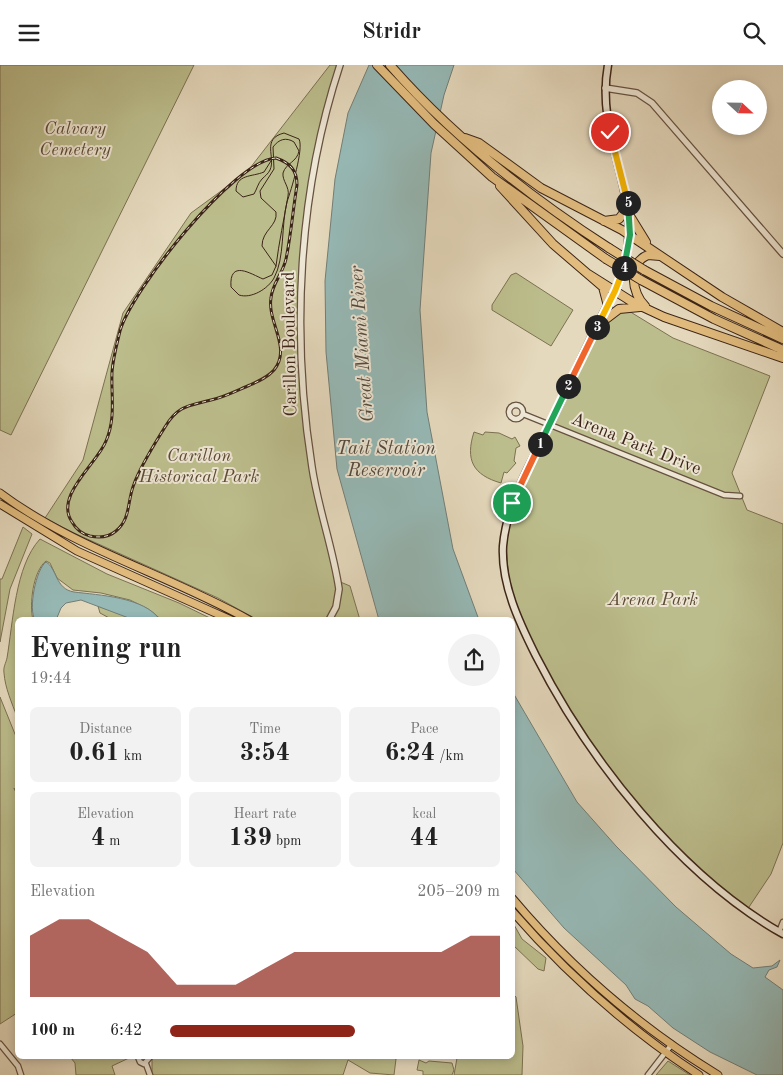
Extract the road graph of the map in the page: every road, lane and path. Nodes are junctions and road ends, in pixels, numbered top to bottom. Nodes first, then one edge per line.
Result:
1 (340, 65) edge
2 (377, 65) edge
3 (390, 65) edge
4 (608, 65) edge
5 (606, 88) junction
6 (478, 146) junction
7 (492, 177) junction
8 (627, 201) junction
9 (630, 216) junction
10 (602, 221) junction
11 (630, 235) junction
12 (655, 251) junction
13 (783, 254) edge
14 (663, 256) junction
15 (588, 274) junction
16 (615, 291) junction
17 (608, 306) junction
18 (648, 309) junction
19 (598, 325) junction
20 (783, 332) edge
21 (783, 339) edge
22 (783, 350) edge
23 (783, 358) edge
24 (523, 413) dead end
25 (550, 424) junction
26 (0, 493) edge
27 (740, 496) dead end
28 (0, 504) edge
29 (224, 617) edge
30 (243, 617) edge
31 (331, 617) edge
32 (515, 901) edge
33 (515, 914) edge
34 (783, 922) edge
35 (781, 933) edge
36 (0, 1044) edge
37 (672, 1044) junction
38 (666, 1053) junction
39 (139, 1059) edge
40 (149, 1059) edge
41 (146, 1064) junction
42 (22, 1075) edge
43 (150, 1075) edge
44 (648, 1075) edge
45 (699, 1075) edge
46 (718, 1075) edge

1 - 31 street, Carillon Boulevard
2 - 7 highway
3 - 6 highway
4 - 5 main road
5 - 8 main road
5 - 13 street
6 - 10 highway
6 - 21 highway, bridge
7 - 15 highway
7 - 22 highway, bridge
8 - 9 main road
8 - 10 highway
9 - 11 main road
9 - 12 highway
10 - 11 highway
11 - 12 highway
11 - 16 main road
12 - 14 highway
14 - 18 highway
14 - 20 highway
15 - 16 highway
15 - 17 highway
16 - 17 main road
16 - 18 highway
17 - 19 main road
18 - 19 highway
18 - 23 highway
19 - 25 main road
24 - 25 street, Arena Park Drive
25 - 27 street, Arena Park Drive
25 - 35 main road
26 - 30 main road
28 - 29 main road
32 - 37 main road
33 - 38 main road
34 - 35 street
36 - 42 street
37 - 38 street
37 - 46 main road
38 - 44 street
38 - 45 main road
39 - 41 street
40 - 41 street
41 - 43 street

